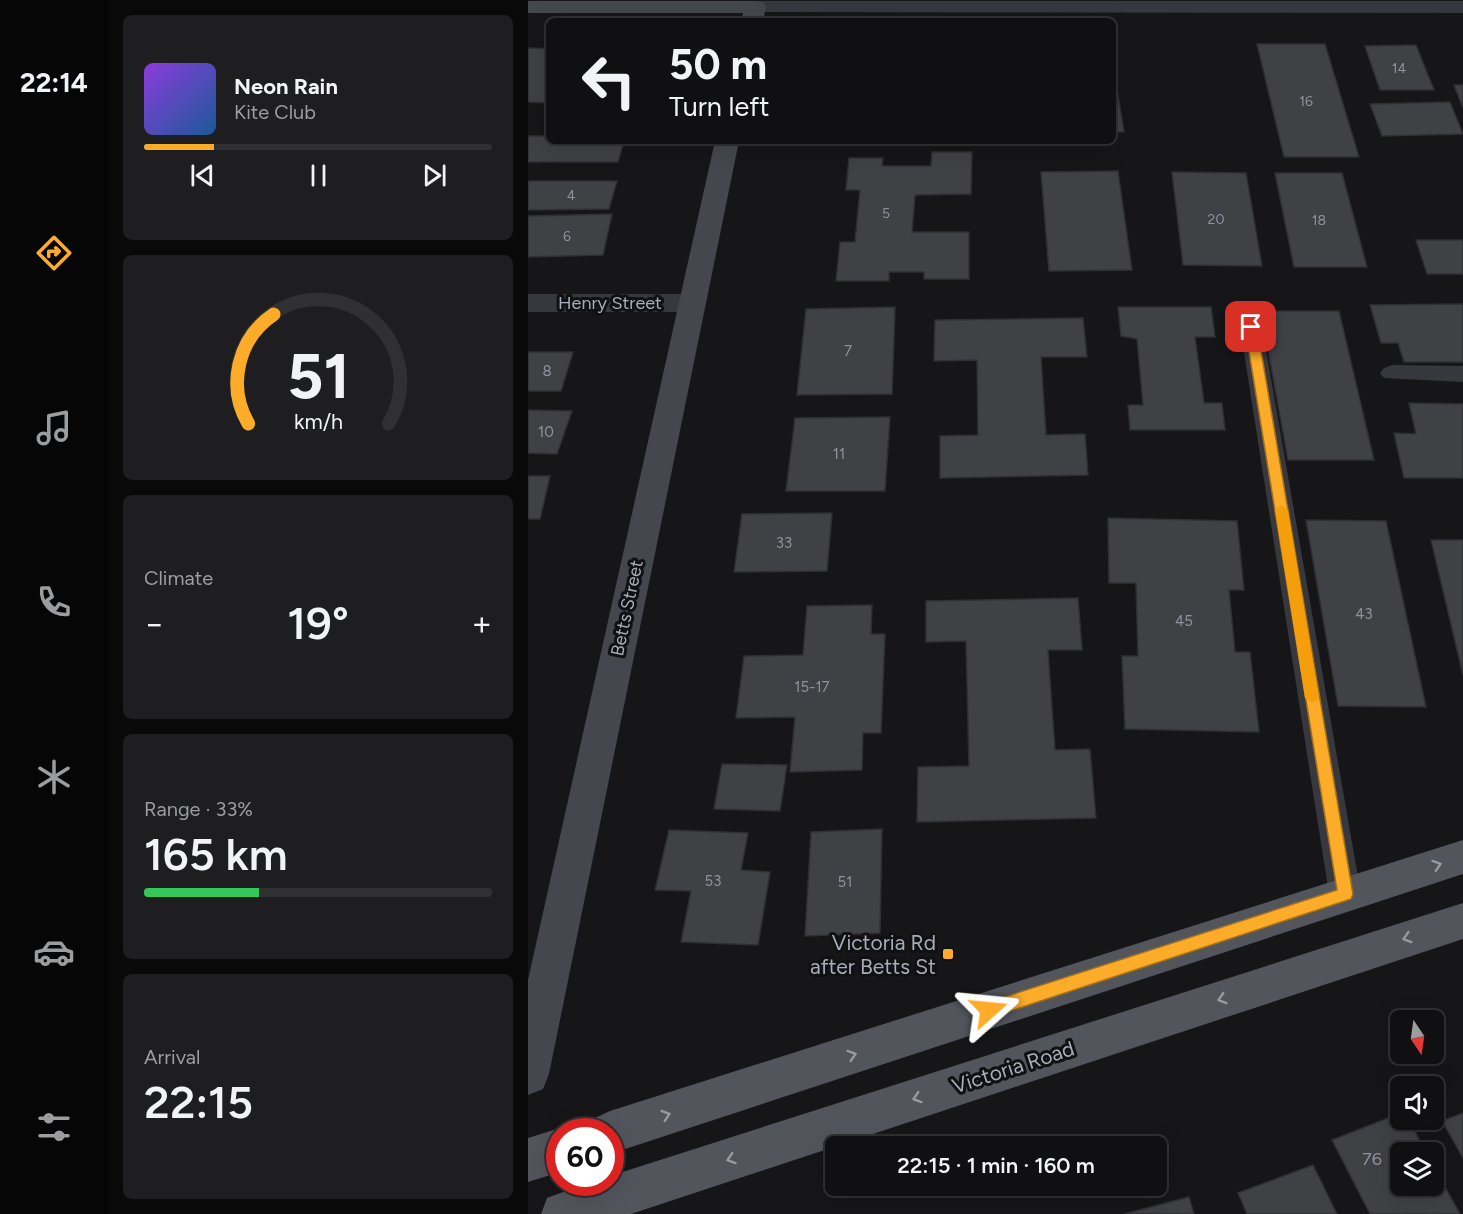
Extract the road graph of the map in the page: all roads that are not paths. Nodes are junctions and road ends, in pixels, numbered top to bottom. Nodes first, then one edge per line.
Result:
1 (659, 3) edge
2 (910, 3) edge
3 (1167, 4) edge
4 (1428, 4) edge
5 (528, 7) edge
6 (1463, 7) edge
7 (754, 14) edge
8 (726, 144) edge
9 (528, 303) edge
10 (692, 303) junction
11 (1251, 327) dead end
12 (1392, 373) dead end
13 (1463, 374) edge
14 (1463, 857) edge
15 (1345, 894) junction
16 (1463, 921) edge
17 (528, 1074) edge
18 (624, 1128) edge
19 (546, 1154) edge
20 (528, 1160) edge
21 (563, 1214) edge

1 - 5 street
1 - 7 street
2 - 3 street
2 - 7 street
3 - 4 street
4 - 6 street
8 - 10 street, Betts Street
9 - 10 street, Henry Street
10 - 17 street, Betts Street
11 - 15 lane
12 - 13 lane
15 -> 14 main road
18 -> 15 main road
16 -> 21 main road, Victoria Road
19 - 20 main road

